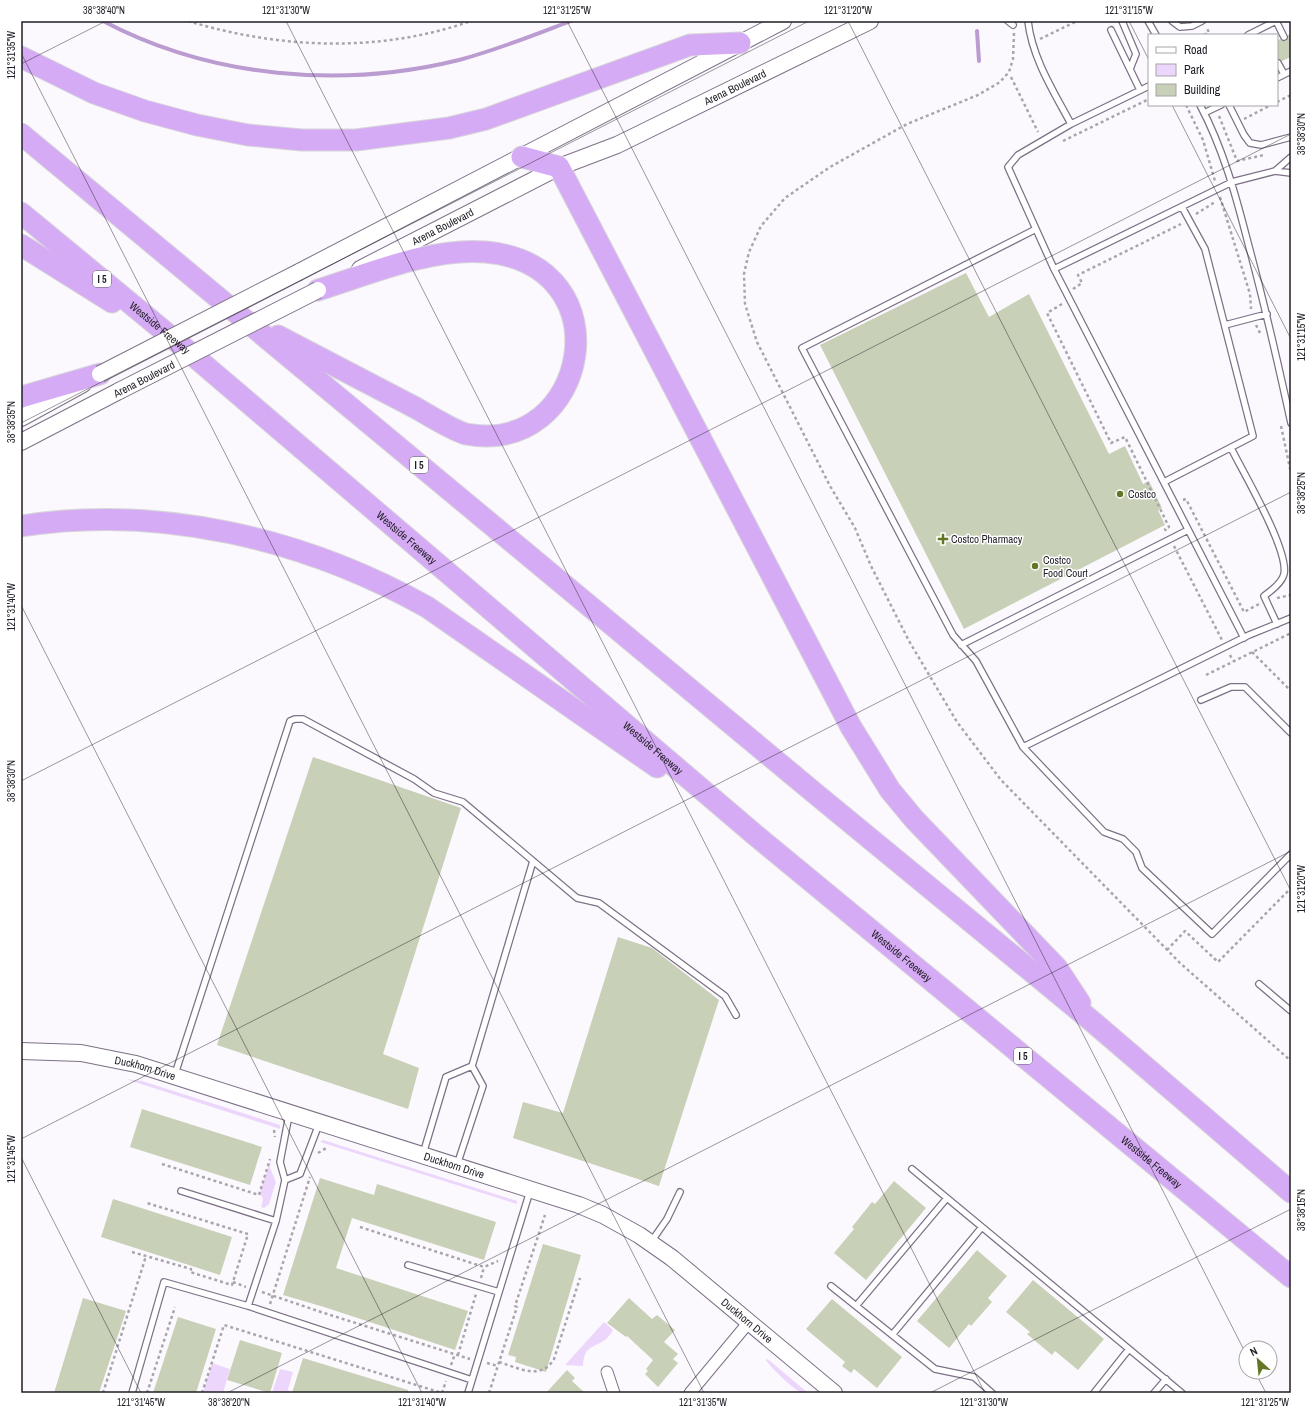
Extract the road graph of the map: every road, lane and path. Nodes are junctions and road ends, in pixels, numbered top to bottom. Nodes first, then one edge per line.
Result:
1 (188, 21) edge
2 (471, 21) edge
3 (783, 21) edge
4 (870, 21) edge
5 (1028, 21) edge
6 (1077, 21) edge
7 (1122, 21) edge
8 (1148, 21) edge
9 (1172, 21) edge
10 (1202, 21) edge
11 (1276, 21) edge
12 (1011, 23) edge
13 (1261, 28) junction
14 (1111, 30) dead end
15 (1155, 34) edge
16 (1250, 34) edge
17 (1264, 34) edge
18 (1284, 37) dead end
19 (1040, 39) dead end
20 (740, 43) junction
21 (21, 57) edge
22 (1278, 63) dead end
23 (1130, 69) junction
24 (1291, 71) edge
25 (1284, 74) junction
26 (1278, 77) edge
27 (1148, 86) edge
28 (1140, 90) junction
29 (1291, 95) edge
30 (1278, 102) edge
31 (1186, 106) edge
32 (1200, 106) edge
33 (1219, 106) edge
34 (1229, 106) edge
35 (1269, 106) edge
36 (1204, 113) junction
37 (1237, 122) junction
38 (1071, 124) junction
39 (1224, 129) dead end
40 (21, 134) edge
41 (1291, 137) edge
42 (1291, 156) edge
43 (522, 157) junction
44 (559, 167) junction
45 (1275, 171) junction
46 (1291, 173) edge
47 (1232, 182) junction
48 (1218, 189) junction
49 (1221, 199) junction
50 (1182, 207) junction
51 (21, 213) edge
52 (1189, 219) junction
53 (1036, 229) junction
54 (21, 245) edge
55 (1054, 269) junction
56 (318, 290) junction
57 (1068, 296) junction
58 (1267, 314) junction
59 (240, 316) junction
60 (1254, 317) junction
61 (1225, 325) junction
62 (1262, 337) dead end
63 (182, 346) junction
64 (100, 374) junction
65 (21, 397) edge
66 (21, 418) edge
67 (1291, 423) edge
68 (1281, 425) dead end
69 (21, 442) edge
70 (1231, 448) junction
71 (1291, 473) edge
72 (1164, 482) junction
73 (1175, 504) junction
74 (1161, 511) junction
75 (21, 526) edge
76 (1188, 530) junction
77 (1170, 539) junction
78 (1291, 595) edge
79 (1267, 602) junction
80 (1291, 618) edge
81 (1277, 624) junction
82 (1291, 633) edge
83 (1244, 638) junction
84 (961, 645) junction
85 (1225, 647) junction
86 (1252, 652) junction
87 (1233, 661) junction
88 (1206, 675) dead end
89 (1291, 691) edge
90 (1201, 700) dead end
91 (1291, 732) edge
92 (1023, 747) junction
93 (754, 834) junction
94 (1291, 854) edge
95 (533, 861) junction
96 (1291, 888) edge
97 (1167, 950) junction
98 (1259, 984) dead end
99 (1291, 1011) edge
100 (736, 1015) dead end
101 (1093, 1022) junction
102 (21, 1051) edge
103 (1291, 1061) edge
104 (472, 1066) junction
105 (174, 1076) junction
106 (289, 1113) junction
107 (320, 1122) junction
108 (274, 1130) dead end
109 (275, 1141) dead end
110 (328, 1147) dead end
111 (423, 1154) junction
112 (271, 1155) dead end
113 (316, 1161) dead end
114 (162, 1164) dead end
115 (457, 1165) junction
116 (912, 1169) dead end
117 (311, 1176) dead end
118 (286, 1180) junction
119 (530, 1188) junction
120 (181, 1191) dead end
121 (680, 1192) dead end
122 (1291, 1192) edge
123 (947, 1198) junction
124 (147, 1203) dead end
125 (544, 1215) dead end
126 (276, 1221) junction
127 (360, 1227) dead end
128 (982, 1227) junction
129 (650, 1243) junction
130 (132, 1252) dead end
131 (500, 1255) dead end
132 (146, 1256) junction
133 (408, 1265) dead end
134 (484, 1267) junction
135 (1291, 1277) edge
136 (580, 1278) dead end
137 (233, 1282) junction
138 (479, 1286) junction
139 (831, 1286) dead end
140 (254, 1289) junction
141 (499, 1292) junction
142 (272, 1296) junction
143 (248, 1306) junction
144 (856, 1306) junction
145 (174, 1307) dead end
146 (268, 1308) dead end
147 (749, 1322) junction
148 (892, 1335) junction
149 (1129, 1350) junction
150 (458, 1355) junction
151 (478, 1361) junction
152 (499, 1362) junction
153 (498, 1366) junction
154 (607, 1372) dead end
155 (472, 1380) junction
156 (1166, 1380) junction
157 (103, 1393) edge
158 (132, 1393) edge
159 (147, 1393) edge
160 (202, 1393) edge
161 (442, 1393) edge
162 (468, 1393) edge
163 (489, 1393) edge
164 (614, 1393) edge
165 (690, 1393) edge
166 (834, 1393) edge
167 (992, 1393) edge
168 (1094, 1393) edge
169 (1154, 1393) edge
170 (1182, 1393) edge

1 - 2 path
3 - 20 main road
4 - 44 main road, Arena Boulevard
5 - 38 lane
6 - 19 path
7 - 23 lane
8 - 15 lane
9 - 10 lane
11 - 13 lane
11 - 18 lane
12 - 97 path
13 - 16 lane
13 - 17 lane
14 - 23 lane
20 - 21 highway
20 - 43 main road
22 - 25 lane
23 - 28 lane
24 - 25 lane
25 - 26 lane
27 - 28 lane
28 - 38 lane
29 - 30 path
31 - 48 path
32 - 36 lane
33 - 36 lane
34 - 37 lane
35 - 37 path
36 - 47 lane
37 - 39 path
37 - 41 lane
38 - 53 lane
40 - 59 highway, I 5
42 - 45 lane
43 - 44 highway
43 - 64 main road, bridge
44 - 56 main road, Arena Boulevard
44 - 101 highway
45 - 46 lane
45 - 47 lane
47 - 48 lane
47 - 58 lane
48 - 49 path
48 - 50 lane
49 - 52 path
49 - 60 path
50 - 52 lane
50 - 55 lane
51 - 63 highway, Westside Freeway / I 5
52 - 57 path
52 - 61 lane
53 - 55 lane
53 - 84 lane
54 - 63 highway
55 - 57 lane
56 - 59 highway
56 - 69 main road, Arena Boulevard, bridge
57 - 72 lane
57 - 74 path
58 - 60 lane
58 - 67 lane
59 - 101 highway, I 5
60 - 61 lane
60 - 62 path
61 - 70 lane
63 - 93 highway, Westside Freeway / I 5
64 - 65 highway
64 - 66 main road
68 - 71 path
70 - 72 lane
70 - 79 lane
72 - 73 lane
73 - 74 path
73 - 76 lane
73 - 79 path
74 - 77 path
75 - 93 highway
76 - 77 lane
76 - 83 lane
77 - 84 lane
77 - 85 path
78 - 79 path
79 - 81 lane
80 - 81 lane
81 - 83 lane
82 - 86 path
83 - 85 lane
84 - 92 lane
85 - 87 path
85 - 92 lane
86 - 87 path
86 - 89 path
87 - 88 path
90 - 91 lane
92 - 94 lane
93 - 135 highway, Westside Freeway / I 5
95 - 100 lane
95 - 104 lane
95 - 105 lane
96 - 97 path
97 - 103 path
98 - 99 lane
101 - 122 highway, I 5
102 - 105 main road, Duckhorn Drive
104 - 111 lane
104 - 115 lane
105 - 106 main road, Duckhorn Drive
106 - 107 main road, Duckhorn Drive
106 - 118 lane
107 - 111 main road, Duckhorn Drive
107 - 118 lane
108 - 109 path
110 - 113 path
111 - 115 main road, Duckhorn Drive
112 - 114 path
115 - 119 main road, Duckhorn Drive
116 - 123 lane
117 - 142 path
118 - 126 lane
119 - 129 main road, Duckhorn Drive
119 - 141 lane
120 - 126 lane
121 - 129 lane
123 - 128 lane
123 - 144 lane
124 - 137 path
125 - 152 path
126 - 140 lane
127 - 134 path
128 - 148 lane
128 - 149 lane
129 - 147 main road, Duckhorn Drive
130 - 132 path
131 - 134 path
132 - 137 path
132 - 157 path
133 - 138 lane
134 - 138 path
136 - 152 path
137 - 140 path
138 - 141 lane
138 - 150 path
139 - 144 lane
140 - 142 path
140 - 143 lane
141 - 151 lane
142 - 146 path
142 - 150 path
143 - 155 lane
143 - 158 lane
144 - 148 lane
145 - 159 path
147 - 165 street
147 - 166 main road, Duckhorn Drive
148 - 167 lane
149 - 156 lane
149 - 168 lane
150 - 151 path
151 - 153 path
151 - 155 lane
152 - 153 path
153 - 163 path
154 - 164 street
155 - 162 lane
156 - 169 lane
156 - 170 lane
160 - 161 path

